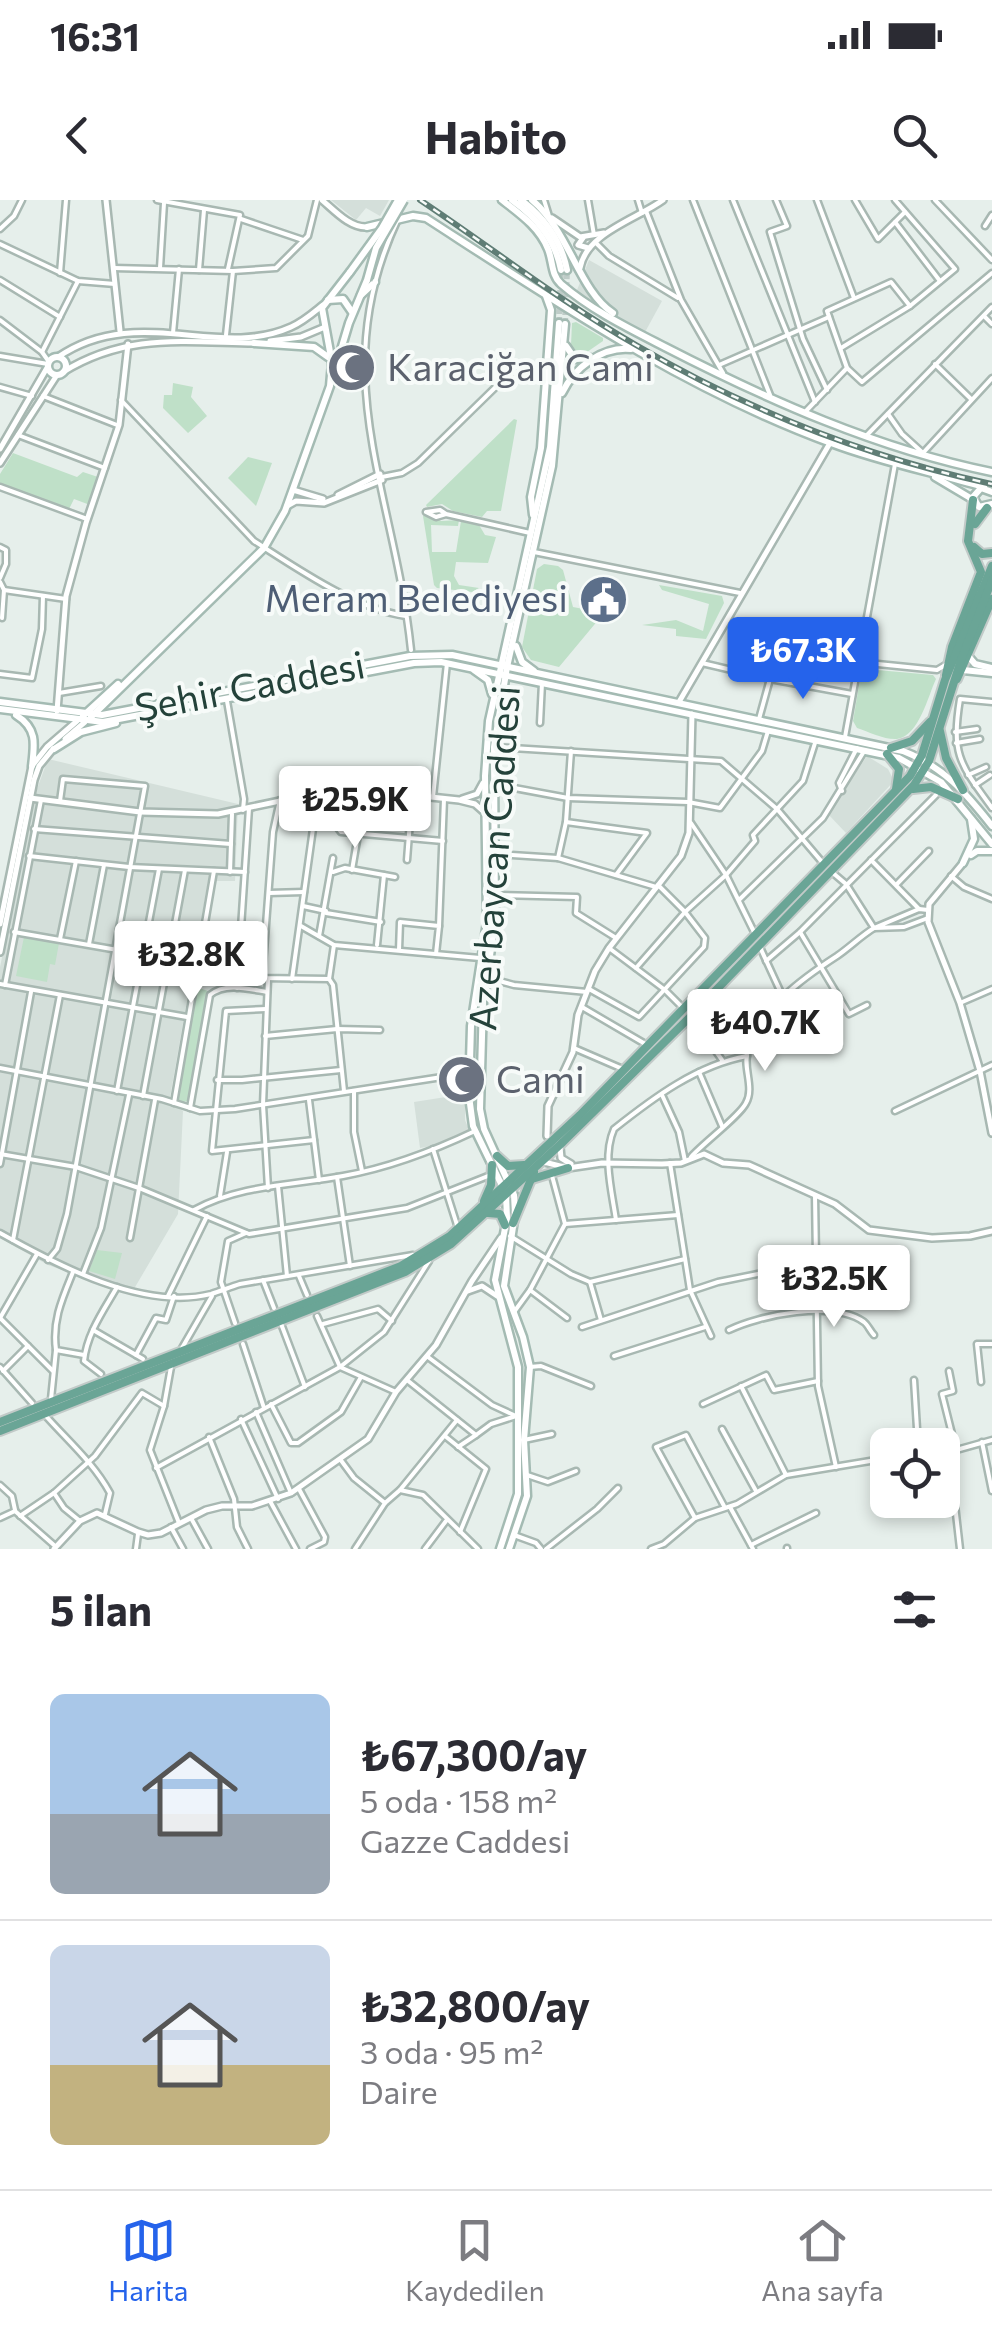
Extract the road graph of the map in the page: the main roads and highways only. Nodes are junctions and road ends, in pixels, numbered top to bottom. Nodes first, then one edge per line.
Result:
1 (401, 200) edge
2 (502, 200) edge
3 (512, 200) edge
4 (521, 200) edge
5 (532, 200) edge
6 (368, 227) road end
7 (586, 280) junction
8 (370, 284) junction
9 (571, 292) junction
10 (545, 294) junction
11 (371, 298) road end
12 (327, 302) junction
13 (352, 314) junction
14 (349, 323) junction
15 (333, 328) junction
16 (606, 333) junction
17 (650, 339) junction
18 (565, 341) junction
19 (254, 342) road end
20 (633, 350) junction
21 (332, 364) junction
22 (60, 373) joint
23 (330, 386) junction
24 (560, 399) junction
25 (992, 472) edge
26 (930, 475) junction
27 (988, 490) edge
28 (973, 500) junction
29 (990, 506) edge
30 (533, 524) junction
31 (992, 553) edge
32 (992, 566) edge
33 (992, 580) edge
34 (992, 599) edge
35 (516, 636) junction
36 (506, 642) junction
37 (969, 657) junction
38 (478, 661) junction
39 (468, 667) junction
40 (503, 670) junction
41 (963, 670) junction
42 (992, 670) edge
43 (128, 678) junction
44 (543, 678) junction
45 (949, 683) junction
46 (115, 692) junction
47 (493, 695) junction
48 (0, 706) edge
49 (937, 709) junction
50 (11, 711) junction
51 (131, 714) junction
52 (84, 719) junction
53 (939, 726) junction
54 (54, 748) road end
55 (889, 751) junction
56 (923, 764) junction
57 (32, 766) road end
58 (963, 790) junction
59 (898, 796) junction
60 (958, 800) junction
61 (968, 813) junction
62 (992, 826) edge
63 (992, 848) edge
64 (688, 1013) junction
65 (495, 1160) junction
66 (536, 1162) junction
67 (568, 1168) road end
68 (528, 1182) junction
69 (508, 1188) junction
70 (482, 1212) junction
71 (508, 1229) junction
72 (500, 1268) junction
73 (0, 1422) edge
74 (0, 1431) edge
75 (500, 1549) edge
76 (509, 1549) edge

1 - 8 main road, bridge
1 - 12 main road, bridge
2 - 9 main road
3 - 4 main road
5 - 7 main road
6 - 10 main road
7 - 9 main road
7 - 17 main road
8 - 11 main road
8 - 13 main road
9 - 17 main road
10 - 16 main road
10 - 30 main road
12 - 13 main road
12 - 15 main road
13 - 14 main road
14 - 15 main road
14 - 23 main road
15 - 21 main road
16 - 18 main road
16 - 20 main road
17 - 25 main road
18 - 24 main road, Azerbaycan Caddesi
18 - 30 main road, Azerbaycan Caddesi
19 - 21 main road
20 - 24 main road
20 - 26 main road
21 - 23 main road
22 - 22 main road
23 - 43 main road
24 - 35 main road, Azerbaycan Caddesi
26 - 27 main road
26 - 28 main road
27 - 28 main road
28 - 29 main road
28 - 45 main road
29 - 31 main road
30 - 36 main road, Azerbaycan Caddesi
32 - 45 main road
33 - 45 main road
34 - 37 main road
35 - 40 main road, Azerbaycan Caddesi
35 - 44 main road
36 - 38 main road
36 - 40 main road, Azerbaycan Caddesi
37 - 41 main road
37 - 42 main road
38 - 40 main road, Şehir Caddesi
38 - 51 main road, Şehir Caddesi
39 - 40 main road, Şehir Caddesi
39 - 47 main road
39 - 51 main road, Şehir Caddesi
40 - 44 main road
40 - 47 main road, Azerbaycan Caddesi
40 - 65 main road, Azerbaycan Caddesi
41 - 42 main road
41 - 45 main road
43 - 46 main road
43 - 52 main road
44 - 55 main road
44 - 55 main road
45 - 49 main road
45 - 53 main road
46 - 51 main road
46 - 52 main road
47 - 65 main road, Azerbaycan Caddesi
48 - 50 main road, Şehir Caddesi
48 - 52 main road, Şehir Caddesi
49 - 55 main road
49 - 56 main road
50 - 52 main road, Şehir Caddesi
50 - 57 main road
51 - 52 main road, Şehir Caddesi
51 - 54 main road
53 - 56 main road
53 - 58 main road
55 - 56 main road
55 - 59 main road
56 - 58 main road
56 - 59 main road
56 - 60 main road
58 - 62 main road
59 - 60 main road
59 - 64 main road
60 - 61 main road
61 - 63 main road
61 - 63 main road
64 - 66 main road
64 - 66 main road
65 - 66 main road
65 - 69 main road, Azerbaycan Caddesi
65 - 70 main road
66 - 68 main road
66 - 69 main road
67 - 68 main road
68 - 71 main road
69 - 70 main road
69 - 71 main road, Azerbaycan Caddesi
70 - 71 main road
70 - 73 main road
70 - 74 main road
71 - 72 main road, Azerbaycan Caddesi
72 - 75 main road
72 - 76 main road

